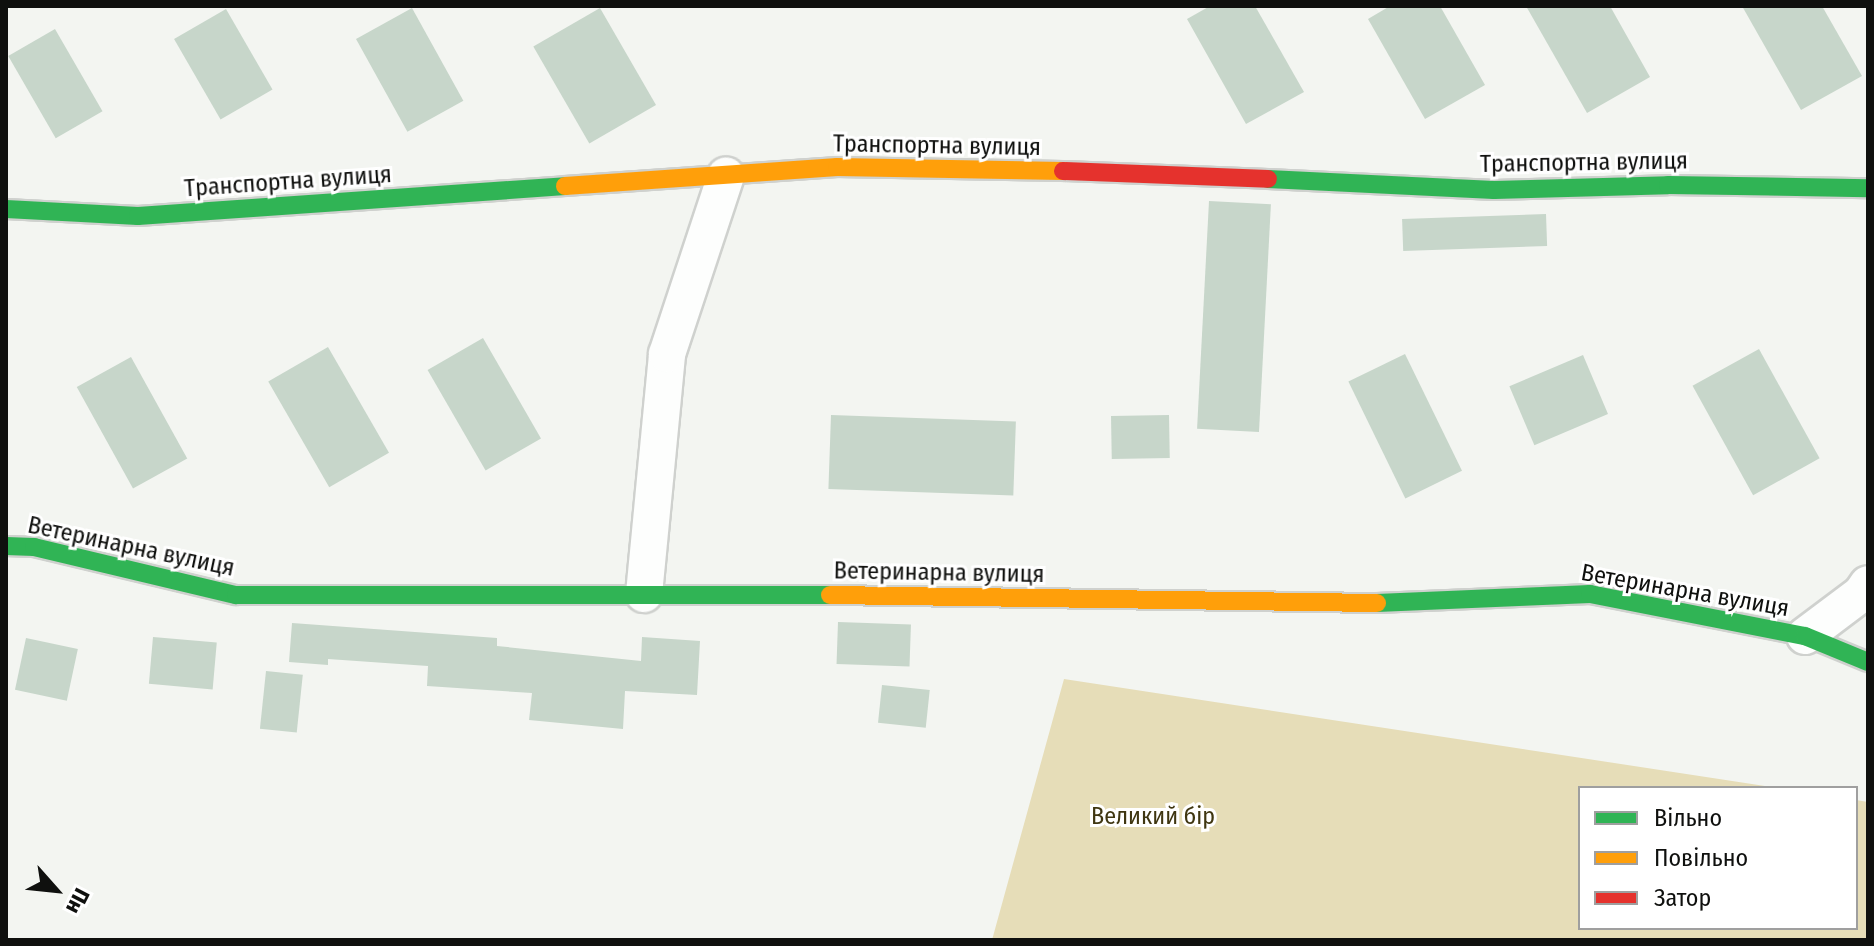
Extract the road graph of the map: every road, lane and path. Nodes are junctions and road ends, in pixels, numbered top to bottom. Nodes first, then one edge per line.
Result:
1 (726, 176) junction
2 (1868, 188) edge
3 (6, 209) edge
4 (6, 546) edge
5 (1868, 584) edge
6 (644, 594) junction
7 (1805, 636) junction
8 (1868, 662) edge

1 - 2 street, Транспортна вулиця
1 - 3 street, Транспортна вулиця
1 - 6 street
4 - 6 street, Ветеринарна вулиця
5 - 7 street
6 - 7 street, Ветеринарна вулиця
7 - 8 street, Ветеринарна вулиця

